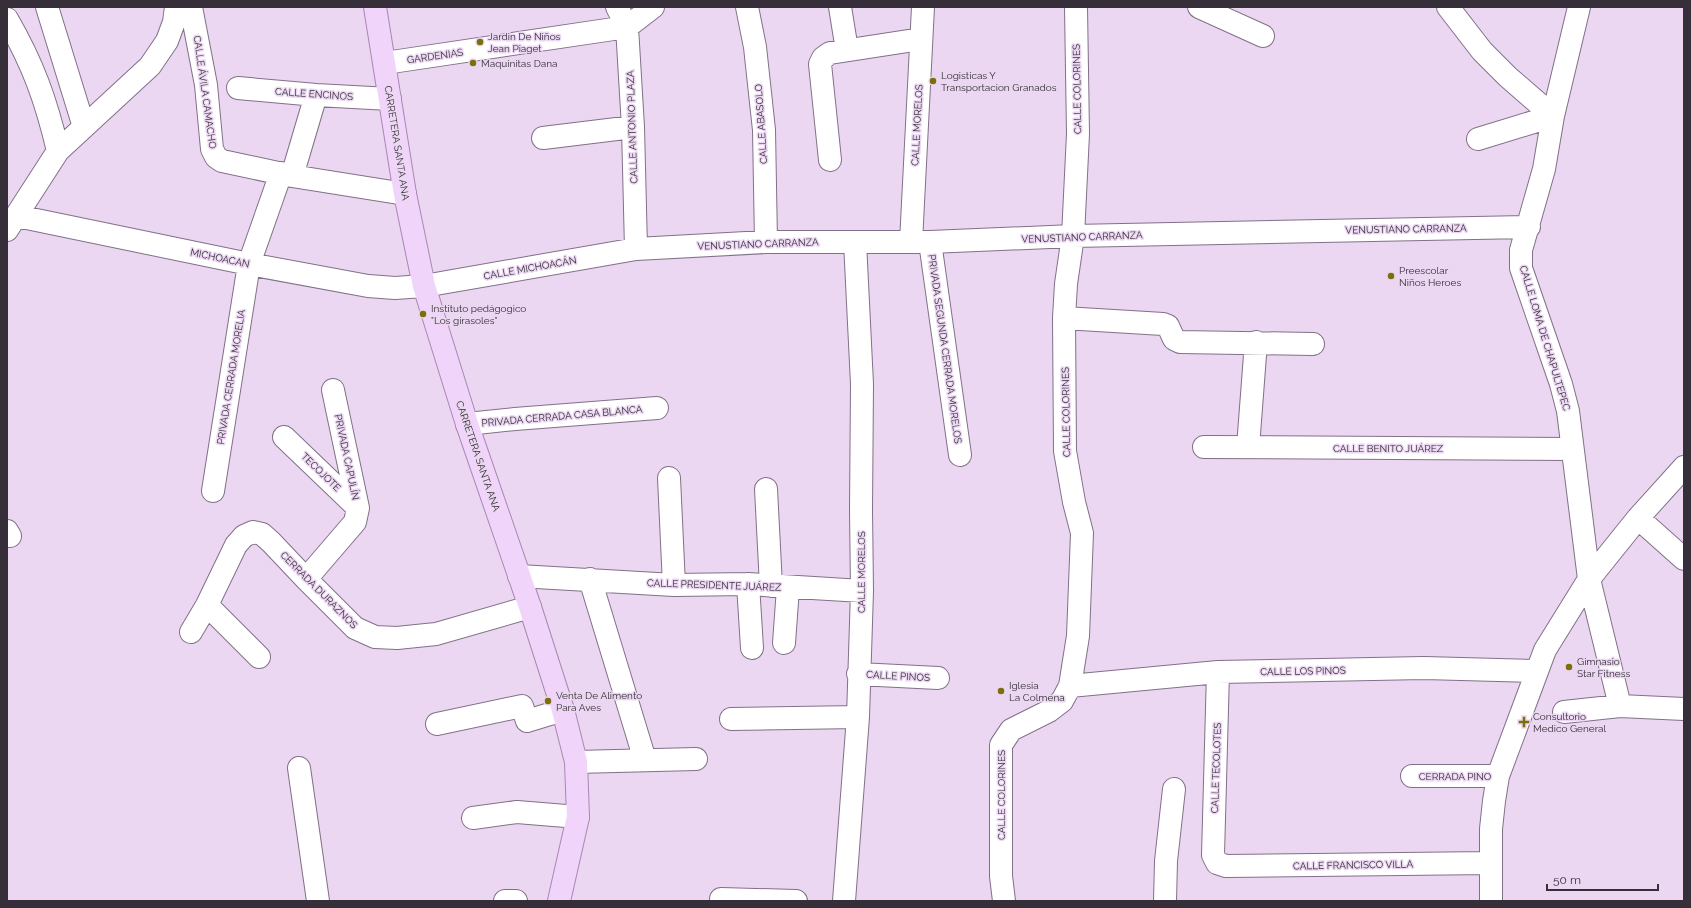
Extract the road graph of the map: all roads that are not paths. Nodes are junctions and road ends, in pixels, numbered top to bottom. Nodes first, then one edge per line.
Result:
1 (47, 7) edge
2 (176, 7) edge
3 (191, 7) edge
4 (375, 7) edge
5 (617, 7) edge
6 (653, 7) edge
7 (747, 7) edge
8 (840, 7) edge
9 (923, 7) edge
10 (1076, 7) edge
11 (1199, 7) edge
12 (1448, 7) edge
13 (1579, 7) edge
14 (7, 19) edge
15 (627, 27) junction
16 (1263, 36) dead end
17 (921, 39) junction
18 (837, 52) junction
19 (385, 63) junction
20 (238, 88) dead end
21 (316, 95) junction
22 (390, 99) junction
23 (1553, 116) junction
24 (84, 127) junction
25 (633, 127) junction
26 (543, 138) dead end
27 (1478, 139) dead end
28 (58, 151) junction
29 (830, 160) dead end
30 (287, 175) junction
31 (405, 194) junction
32 (12, 223) edge
33 (1529, 227) junction
34 (1073, 236) junction
35 (766, 242) junction
36 (855, 242) junction
37 (920, 242) junction
38 (636, 249) junction
39 (249, 264) junction
40 (424, 286) junction
41 (1064, 318) junction
42 (1256, 342) junction
43 (1313, 344) dead end
44 (333, 390) dead end
45 (657, 408) dead end
46 (467, 424) junction
47 (284, 437) dead end
48 (1204, 447) dead end
49 (1248, 447) junction
50 (1572, 449) junction
51 (960, 456) dead end
52 (1684, 466) edge
53 (668, 478) dead end
54 (766, 490) dead end
55 (213, 491) dead end
56 (358, 508) junction
57 (1638, 518) junction
58 (1684, 559) edge
59 (519, 576) junction
60 (306, 579) junction
61 (590, 579) junction
62 (1589, 580) junction
63 (748, 584) junction
64 (674, 585) junction
65 (779, 587) junction
66 (862, 591) junction
67 (207, 605) junction
68 (530, 607) junction
69 (191, 632) dead end
70 (784, 644) dead end
71 (752, 648) dead end
72 (259, 657) dead end
73 (1536, 671) junction
74 (1218, 672) junction
75 (858, 674) junction
76 (938, 678) dead end
77 (1070, 686) junction
78 (1620, 706) junction
79 (1684, 709) edge
80 (563, 710) junction
81 (1564, 712) dead end
82 (858, 717) junction
83 (731, 719) dead end
84 (437, 724) dead end
85 (696, 759) dead end
86 (645, 760) junction
87 (576, 762) junction
88 (299, 768) dead end
89 (1412, 776) dead end
90 (1498, 776) junction
91 (1174, 789) dead end
92 (578, 817) junction
93 (474, 818) dead end
94 (1217, 863) joint
95 (1490, 863) junction
96 (721, 899) dead end
97 (318, 901) edge
98 (505, 901) edge
99 (516, 901) edge
100 (559, 901) edge
101 (796, 901) edge
102 (844, 901) edge
103 (1004, 901) edge
104 (1165, 901) edge
105 (1491, 901) edge

1 - 24 street
2 - 24 street
3 - 30 street, CALLE ÁVILA CAMACHO
4 - 19 main road, CARRETERA SANTA ANA
5 - 15 street, CALLE ANTONIO PLAZA
6 - 15 street
7 - 35 street, CALLE ABASOLO
8 - 18 street
9 - 17 street, CALLE MORELOS
10 - 34 street, CALLE COLORINES
11 - 16 street
12 - 23 street
13 - 23 street, CALLE LOMA DE CHAPULTEPEC
14 - 28 street
15 - 19 street, GARDENIAS
15 - 25 street, CALLE ANTONIO PLAZA
17 - 18 street
17 - 37 street, CALLE MORELOS
18 - 29 street
19 - 22 main road, CARRETERA SANTA ANA
20 - 21 street, CALLE ENCINOS
21 - 22 street, CALLE ENCINOS
21 - 30 street
22 - 31 main road, CARRETERA SANTA ANA
23 - 27 street
23 - 33 street, CALLE LOMA DE CHAPULTEPEC
24 - 28 street
25 - 26 street
25 - 38 street, CALLE ANTONIO PLAZA
28 - 32 street
30 - 31 street, CALLE ÁVILA CAMACHO
30 - 39 street
31 - 40 main road, CARRETERA SANTA ANA
32 - 39 street, MICHOACAN
33 - 34 street, VENUSTIANO CARRANZA
33 - 50 street, CALLE LOMA DE CHAPULTEPEC
34 - 37 street, VENUSTIANO CARRANZA
34 - 41 street, CALLE COLORINES
35 - 36 street, VENUSTIANO CARRANZA
35 - 38 street, VENUSTIANO CARRANZA
36 - 37 street, VENUSTIANO CARRANZA
36 - 66 street, CALLE MORELOS
37 - 51 street, PRIVADA SEGUNDA CERRADA MORELOS
38 - 40 street, CALLE MICHOACÁN
39 - 40 street, MICHOACAN
39 - 55 street, PRIVADA CERRADA MORELIA
40 - 46 main road, CARRETERA SANTA ANA
41 - 42 street
41 - 77 street, CALLE COLORINES
42 - 43 street
42 - 49 street
44 - 56 street, PRIVADA CAPULÍN
45 - 46 street, PRIVADA CERRADA CASA BLANCA
46 - 59 main road, CARRETERA SANTA ANA
47 - 56 street, TECOJOTE
48 - 49 street, CALLE BENITO JUÁREZ
49 - 50 street, CALLE BENITO JUÁREZ
50 - 62 street, CALLE LOMA DE CHAPULTEPEC
52 - 57 street
53 - 64 street
54 - 65 street
56 - 60 street, PRIVADA CAPULÍN
57 - 58 street
57 - 62 street
59 - 61 street, CALLE PRESIDENTE JUÁREZ
59 - 68 main road, CARRETERA SANTA ANA
60 - 67 street, CERRADA DURAZNOS
60 - 68 street, CERRADA DURAZNOS
61 - 64 street, CALLE PRESIDENTE JUÁREZ
61 - 86 street
62 - 73 street
62 - 78 street, CALLE LOMA DE CHAPULTEPEC
63 - 64 street, CALLE PRESIDENTE JUÁREZ
63 - 65 street, CALLE PRESIDENTE JUÁREZ
63 - 71 street
65 - 66 street, CALLE PRESIDENTE JUÁREZ
65 - 70 street
66 - 75 street, CALLE MORELOS
67 - 69 street
67 - 72 street
68 - 80 main road, CARRETERA SANTA ANA
73 - 74 street, CALLE LOS PINOS
73 - 90 street
74 - 77 street, CALLE LOS PINOS
74 - 94 street, CALLE TECOLOTES
75 - 76 street, CALLE PINOS
75 - 82 street, CALLE MORELOS
77 - 103 street, CALLE COLORINES
78 - 79 street
78 - 81 street
80 - 84 street
80 - 87 main road, CARRETERA SANTA ANA
82 - 83 street
82 - 102 street, CALLE MORELOS
85 - 86 street
86 - 87 street
87 - 92 main road, CARRETERA SANTA ANA
88 - 97 street
89 - 90 street, CERRADA PINO
90 - 95 street
91 - 104 street
92 - 93 street
92 - 100 main road, CARRETERA SANTA ANA
94 - 95 street, CALLE FRANCISCO VILLA
95 - 105 street
96 - 101 street
98 - 99 street

